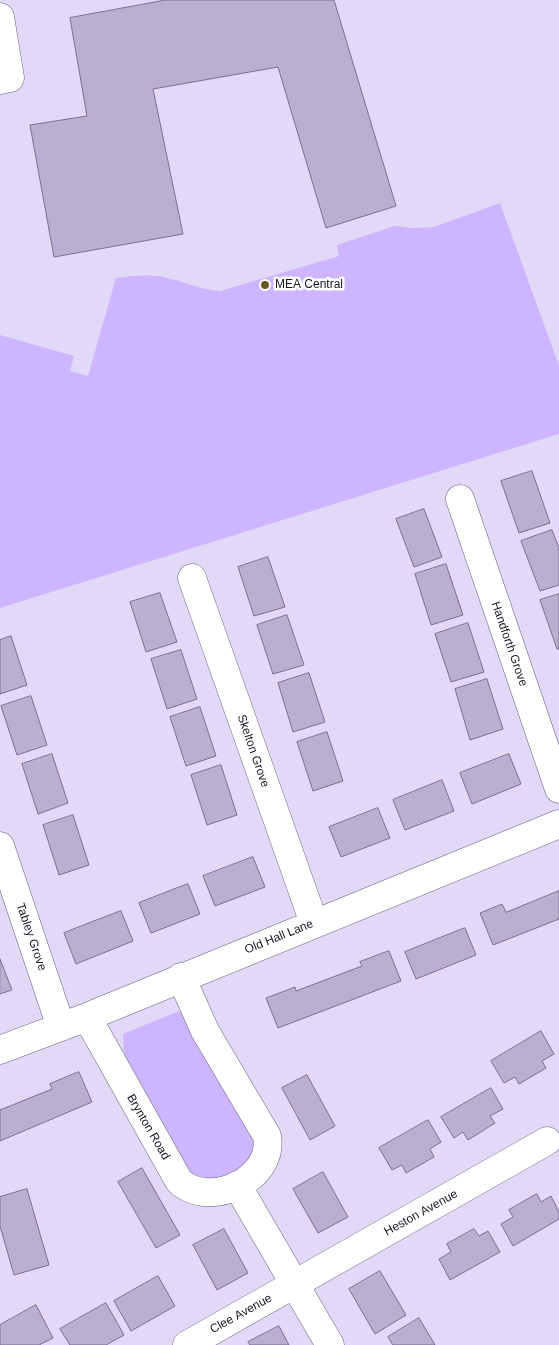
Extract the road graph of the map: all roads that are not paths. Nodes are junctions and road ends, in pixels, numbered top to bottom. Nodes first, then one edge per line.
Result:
1 (0, 17) edge
2 (0, 80) edge
3 (460, 499) dead end
4 (192, 578) dead end
5 (559, 789) edge
6 (559, 824) edge
7 (0, 846) edge
8 (314, 923) junction
9 (181, 977) junction
10 (87, 1017) junction
11 (61, 1027) junction
12 (0, 1050) edge
13 (547, 1141) dead end
14 (237, 1185) junction
15 (294, 1284) junction
16 (186, 1345) edge
17 (330, 1345) edge

1 - 2 street
3 - 5 street, Handforth Grove
4 - 8 street, Skelton Grove
6 - 8 street, Old Hall Lane
7 - 11 street, Tabley Grove
8 - 9 street, Old Hall Lane
9 - 10 street, Old Hall Lane
9 - 14 street, Brynton Road
10 - 11 street, Old Hall Lane
10 - 14 street, Brynton Road
11 - 12 street, Old Hall Lane
13 - 15 street, Heston Avenue
14 - 15 street
15 - 16 street, Clee Avenue
15 - 17 street

